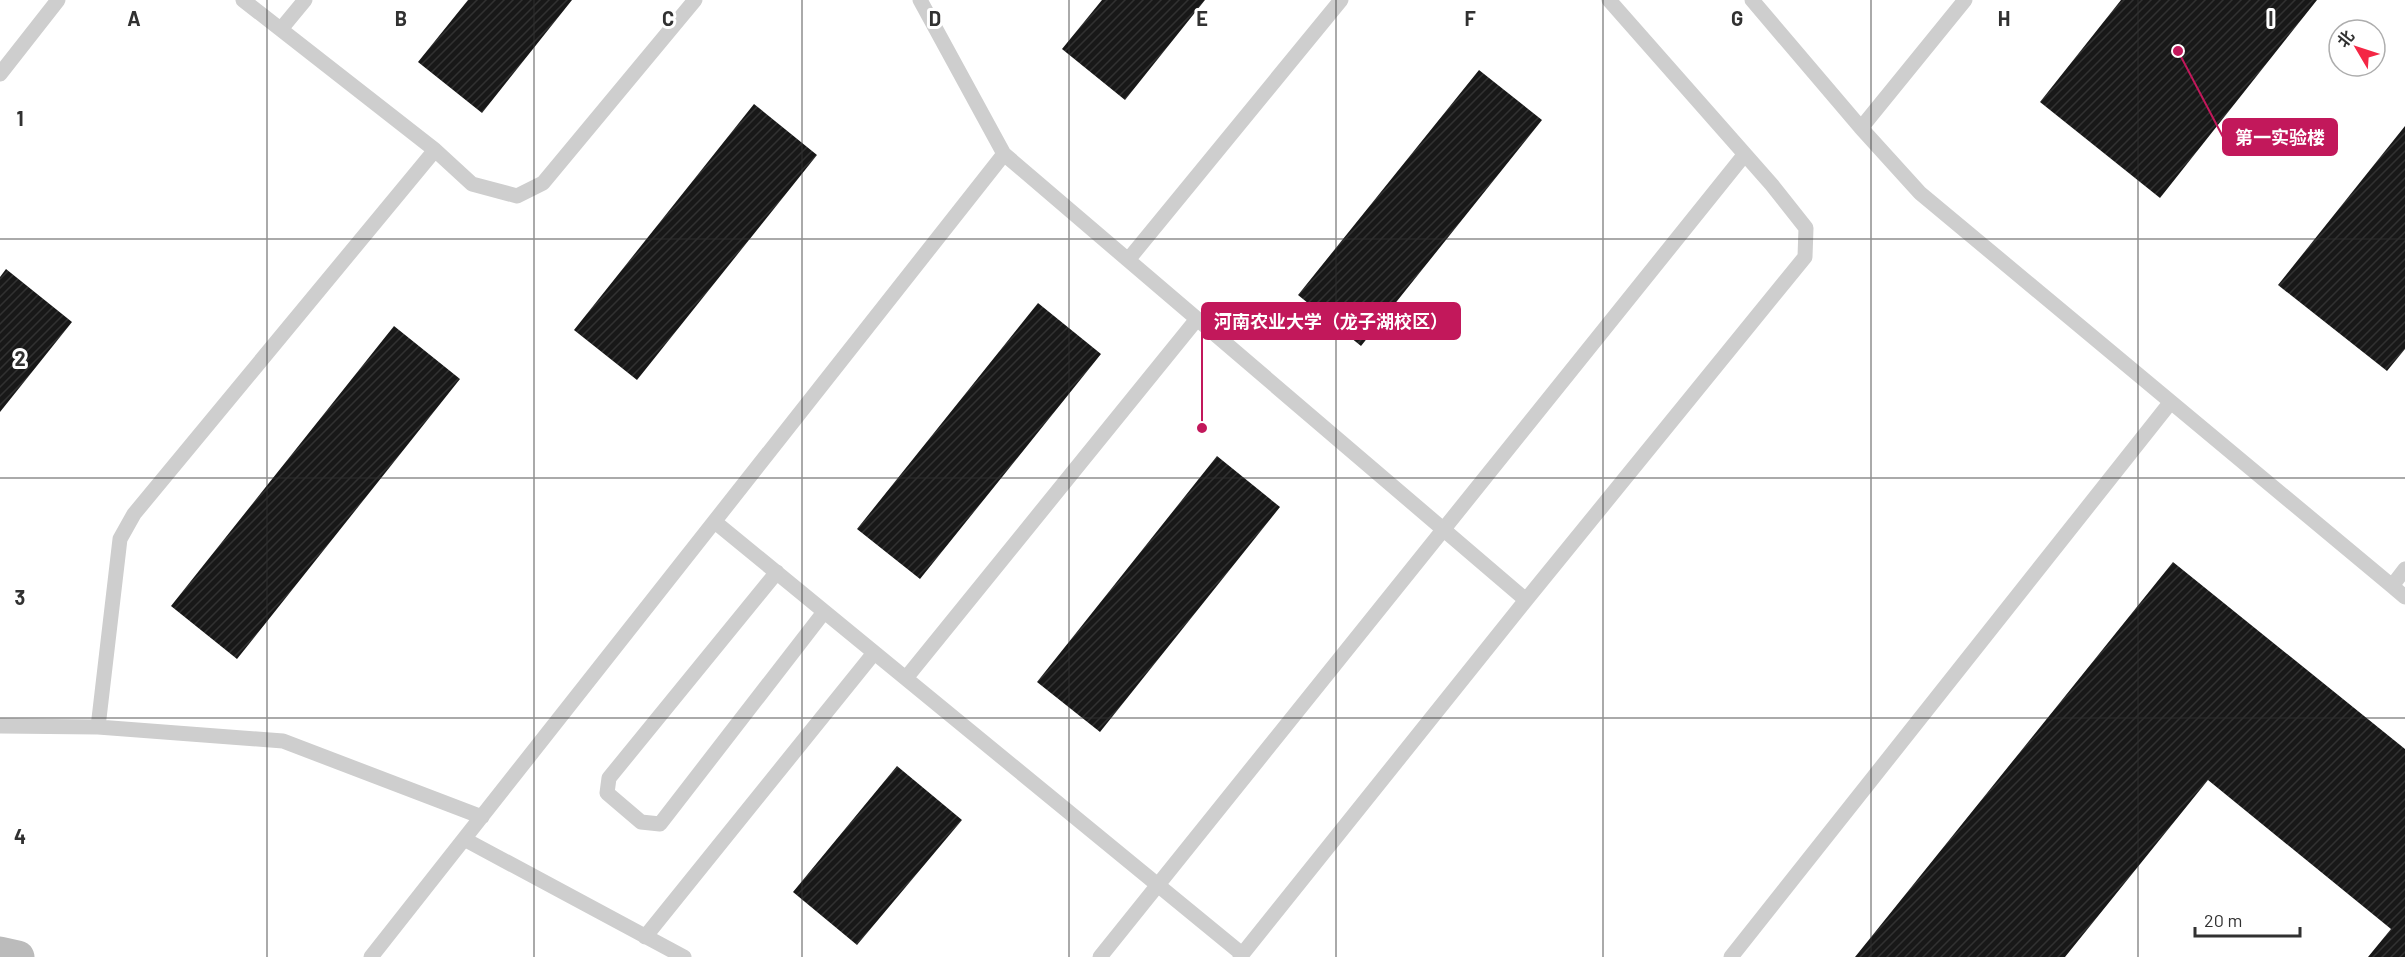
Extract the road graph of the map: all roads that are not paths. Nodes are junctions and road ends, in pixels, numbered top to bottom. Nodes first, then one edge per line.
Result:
1 (58, 0) edge
2 (243, 0) edge
3 (305, 0) edge
4 (695, 0) edge
5 (1341, 0) edge
6 (1609, 0) edge
7 (1752, 0) edge
8 (1965, 0) edge
9 (923, 1) edge
10 (281, 29) junction
11 (0, 74) edge
12 (1861, 128) junction
13 (435, 150) junction
14 (1004, 154) junction
15 (1745, 154) junction
16 (1128, 260) junction
17 (1197, 319) junction
18 (2170, 403) junction
19 (714, 522) junction
20 (1444, 530) junction
21 (2405, 569) edge
22 (777, 573) junction
23 (2392, 586) junction
24 (2405, 597) edge
25 (1526, 600) junction
26 (824, 612) junction
27 (874, 652) junction
28 (906, 678) junction
29 (0, 726) edge
30 (98, 728) junction
31 (482, 817) junction
32 (464, 839) junction
33 (1157, 884) junction
34 (645, 937) junction
35 (0, 953) edge
36 (1241, 955) edge
37 (18, 957) edge
38 (371, 957) edge
39 (684, 957) edge
40 (1100, 957) edge
41 (1731, 957) edge

1 - 11 lane
2 - 10 lane
3 - 10 lane
4 - 13 lane
5 - 16 lane
6 - 15 lane
7 - 12 lane
8 - 12 lane
9 - 14 lane
10 - 13 lane
12 - 18 lane
13 - 30 lane
14 - 16 lane
14 - 19 lane
15 - 20 lane
15 - 25 lane
16 - 17 lane
17 - 20 lane
17 - 28 lane
18 - 23 lane
18 - 41 lane
19 - 22 lane
19 - 31 lane
20 - 25 lane
20 - 33 lane
21 - 23 lane
22 - 26 lane
22 - 26 lane
23 - 24 lane
25 - 36 lane
26 - 27 lane
27 - 28 lane
27 - 34 lane
28 - 33 lane
29 - 30 lane
30 - 31 lane
31 - 32 lane
32 - 34 lane
32 - 38 lane
33 - 36 lane
33 - 40 lane
34 - 39 lane
35 - 37 street

